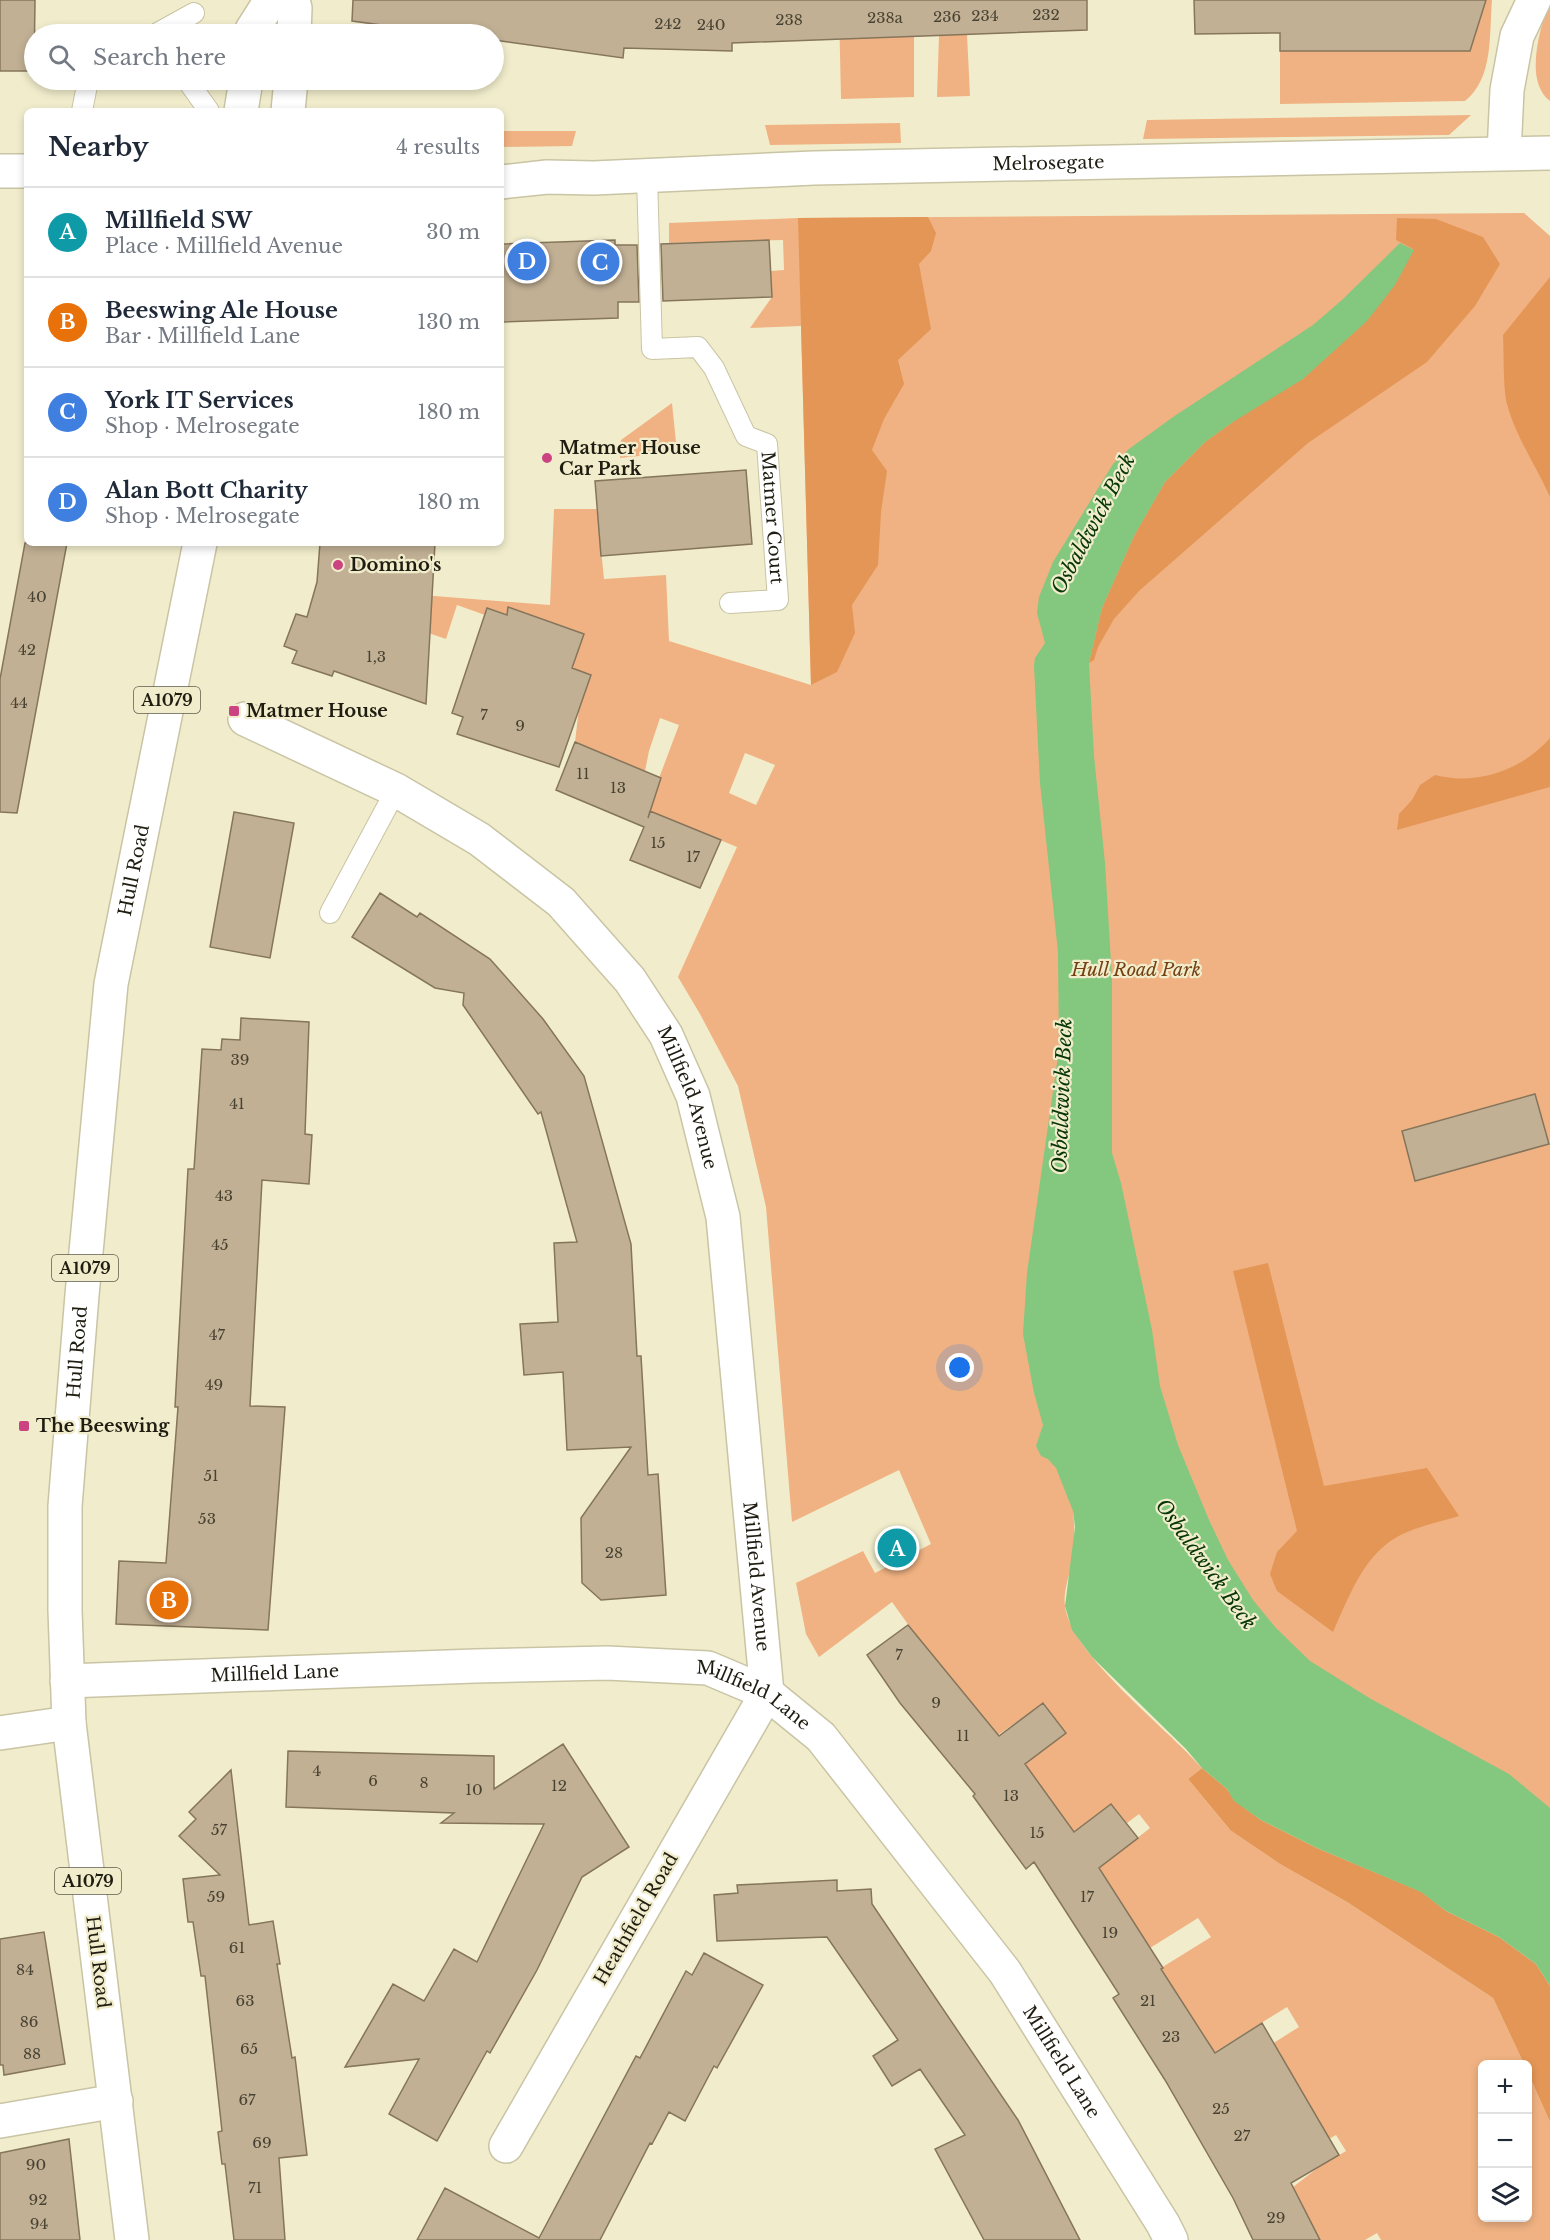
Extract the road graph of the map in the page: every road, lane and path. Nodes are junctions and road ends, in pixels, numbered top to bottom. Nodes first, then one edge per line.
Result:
1 (271, 0) edge
2 (293, 0) edge
3 (1534, 0) edge
4 (195, 7) edge
5 (170, 24) edge
6 (193, 24) edge
7 (256, 24) edge
8 (294, 24) edge
9 (86, 90) edge
10 (193, 90) edge
11 (244, 90) edge
12 (290, 90) edge
13 (83, 108) edge
14 (207, 108) edge
15 (241, 108) edge
16 (288, 108) edge
17 (1504, 153) junction
18 (1550, 153) edge
19 (504, 170) edge
20 (0, 171) edge
21 (24, 171) edge
22 (647, 176) junction
23 (547, 177) junction
24 (504, 183) edge
25 (199, 546) edge
26 (730, 603) dead end
27 (245, 719) dead end
28 (396, 790) junction
29 (330, 913) dead end
30 (67, 1680) junction
31 (767, 1693) junction
32 (69, 1723) junction
33 (0, 1733) edge
34 (116, 2101) junction
35 (0, 2121) edge
36 (506, 2146) dead end
37 (132, 2240) edge
38 (1171, 2240) edge

1 - 7 street
2 - 8 street
3 - 17 street
4 - 5 lane
4 - 6 lane
9 - 13 lane
10 - 14 lane
11 - 15 street
12 - 16 street
17 - 18 street, Melrosegate
17 - 22 street, Melrosegate
19 - 23 street, Melrosegate
20 - 21 street
22 - 23 street, Melrosegate
22 - 26 lane, Matmer Court
23 - 24 street, Melrosegate
25 - 30 street, Hull Road / A1079
27 - 28 street, Millfield Avenue
28 - 29 lane
28 - 31 street, Millfield Avenue
30 - 31 street, Millfield Lane
30 - 32 street, Hull Road / A1079
31 - 36 street, Heathfield Road
31 - 38 street, Millfield Lane
32 - 33 street
32 - 34 street, Hull Road / A1079
34 - 35 street
34 - 37 street, Hull Road / A1079

